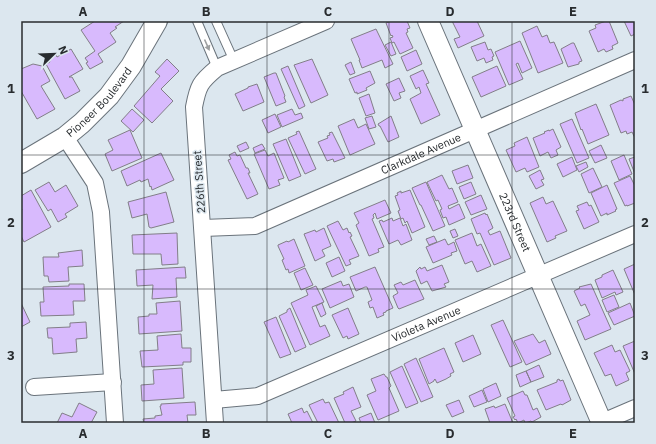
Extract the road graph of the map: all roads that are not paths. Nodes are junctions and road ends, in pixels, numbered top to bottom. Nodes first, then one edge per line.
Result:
1 (157, 21) edge
2 (197, 21) edge
3 (216, 21) edge
4 (326, 21) edge
5 (428, 21) edge
6 (635, 60) edge
7 (234, 61) junction
8 (217, 68) junction
9 (475, 130) junction
10 (64, 137) junction
11 (21, 162) edge
12 (203, 228) junction
13 (635, 234) edge
14 (538, 276) junction
15 (113, 382) junction
16 (34, 387) dead end
17 (214, 400) junction
18 (635, 408) edge
19 (115, 423) edge
20 (215, 423) edge
21 (601, 423) edge

1 - 10 street, Pioneer Boulevard
2 -> 8 lane
3 - 7 lane
4 - 7 street, 226th Street
5 - 9 street, 223rd Street
6 - 9 street, Clarkdale Avenue
7 - 8 street, 226th Street
8 - 12 street, 226th Street
9 - 12 street, Clarkdale Avenue
9 - 14 street, 223rd Street
10 - 11 street, Pioneer Boulevard
10 - 15 street
12 - 17 street, 226th Street
13 - 14 street, Violeta Avenue
14 - 17 street, Violeta Avenue
14 - 21 street, 223rd Street
15 - 16 street
15 - 19 street
17 - 20 street, 226th Street
18 - 21 street

